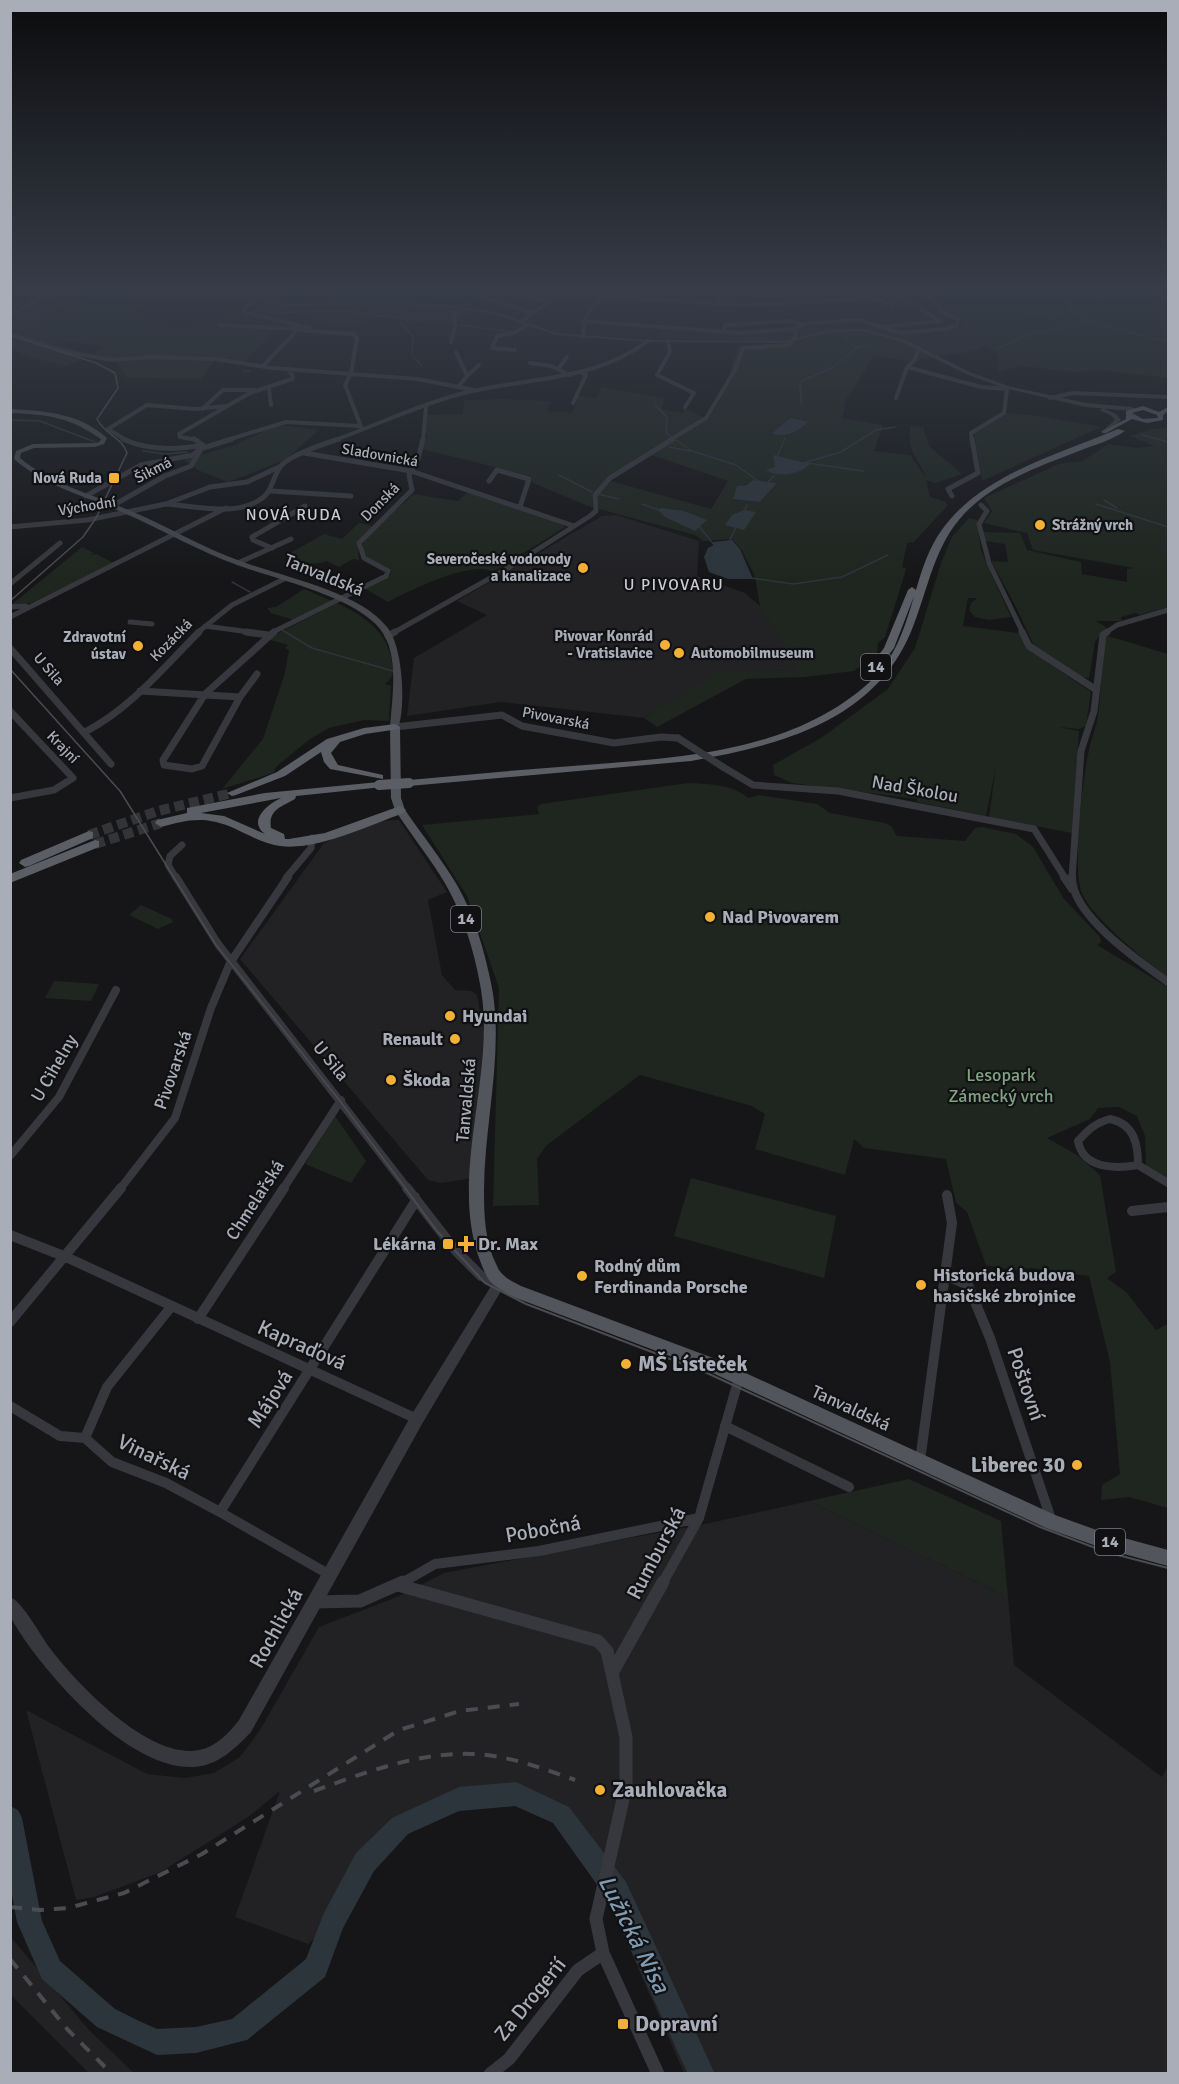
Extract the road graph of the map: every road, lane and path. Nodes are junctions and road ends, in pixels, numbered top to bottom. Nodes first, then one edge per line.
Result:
1 (276, 385) edge
2 (345, 385) edge
3 (445, 385) edge
4 (507, 385) edge
5 (581, 385) edge
6 (678, 385) edge
7 (726, 385) edge
8 (901, 385) edge
9 (969, 385) edge
10 (1000, 385) edge
11 (458, 387) joint
12 (269, 388) junction
13 (1007, 388) junction
14 (478, 390) junction
15 (258, 391) junction
16 (1168, 397) edge
17 (896, 398) dead end
18 (1050, 398) junction
19 (573, 403) dead end
20 (271, 405) dead end
21 (1086, 405) junction
22 (227, 406) junction
23 (426, 407) junction
24 (685, 407) dead end
25 (1168, 408) edge
26 (202, 409) junction
27 (1152, 410) junction
28 (10, 411) edge
29 (1130, 413) junction
30 (1160, 414) junction
31 (1149, 422) junction
32 (361, 428) junction
33 (1121, 431) joint
34 (1104, 432) junction
35 (202, 448) junction
36 (362, 451) dead end
37 (304, 453) junction
38 (13, 455) edge
39 (416, 462) junction
40 (281, 466) junction
41 (411, 471) junction
42 (489, 481) dead end
43 (271, 491) junction
44 (86, 496) junction
45 (351, 496) dead end
46 (967, 501) junction
47 (166, 504) junction
48 (112, 506) junction
49 (304, 506) dead end
50 (520, 507) junction
51 (226, 508) junction
52 (127, 512) junction
53 (574, 526) junction
54 (10, 527) edge
55 (175, 535) junction
56 (291, 539) dead end
57 (60, 543) dead end
58 (272, 548) junction
59 (238, 563) junction
60 (284, 579) junction
61 (10, 584) edge
62 (339, 599) junction
63 (33, 605) junction
64 (10, 607) edge
65 (1168, 610) edge
66 (10, 617) edge
67 (130, 622) dead end
68 (152, 624) dead end
69 (205, 626) junction
70 (268, 635) junction
71 (388, 636) junction
72 (10, 648) edge
73 (257, 674) dead end
74 (1095, 689) junction
75 (140, 691) junction
76 (205, 694) junction
77 (240, 697) junction
78 (10, 711) edge
79 (394, 728) junction
80 (86, 732) junction
81 (678, 738) joint
82 (337, 739) junction
83 (111, 764) dead end
84 (376, 783) junction
85 (10, 798) edge
86 (400, 810) junction
87 (310, 839) junction
88 (182, 844) dead end
89 (10, 869) edge
90 (10, 879) edge
91 (1073, 889) junction
92 (231, 962) junction
93 (1168, 982) edge
94 (116, 990) dead end
95 (341, 1100) junction
96 (10, 1156) edge
97 (1138, 1165) junction
98 (1168, 1183) edge
99 (947, 1195) dead end
100 (415, 1197) junction
101 (1168, 1207) edge
102 (1132, 1211) dead end
103 (10, 1235) edge
104 (66, 1257) junction
105 (944, 1275) junction
106 (500, 1282) junction
107 (171, 1306) junction
108 (198, 1319) junction
109 (10, 1322) edge
110 (311, 1370) junction
111 (740, 1378) junction
112 (10, 1406) edge
113 (417, 1419) junction
114 (725, 1426) junction
115 (85, 1438) junction
116 (920, 1461) junction
117 (849, 1487) dead end
118 (220, 1512) junction
119 (699, 1518) junction
120 (1052, 1522) junction
121 (1168, 1558) edge
122 (330, 1575) junction
123 (398, 1585) junction
124 (315, 1602) junction
125 (10, 1604) edge
126 (612, 1672) junction
127 (603, 1953) junction
128 (490, 2073) edge
129 (658, 2073) edge

1 - 12 street
2 - 32 street
3 - 11 street
4 - 14 street, Východní
5 - 19 street
6 - 24 street
7 - 53 street
8 - 17 street
9 - 13 street
10 - 13 street
11 - 14 street
12 - 15 street
12 - 20 street
13 - 18 street
13 - 46 street
14 - 23 street, Východní
15 - 22 street
15 - 26 street
16 - 18 street
18 - 21 street
21 - 29 street
21 - 34 street
22 - 26 street
22 - 35 street
23 - 32 street, Východní
23 - 39 street, Donská
25 - 27 main road, 14
25 - 30 main road, 14
26 - 35 street
27 - 29 main road, 14
27 - 30 main road, 14
28 - 38 main road
29 - 31 main road
29 - 34 main road, 14
30 - 31 main road, 14
31 - 33 main road, 14
32 - 35 street
32 - 37 street, Východní
33 - 46 highway, 14
34 - 46 highway, 14
35 - 44 street
35 - 48 street, Šikmá
36 - 39 street
37 - 40 street, Východní
37 - 41 street, Sladovnická
38 - 44 main road, Tanvaldská
39 - 41 street, Donská
40 - 43 street
40 - 47 street, Východní
41 - 50 street, Sladovnická
41 - 62 street, Donská
42 - 50 street
43 - 45 street
43 - 51 street, Východní
44 - 48 main road, Tanvaldská
46 - 74 street
46 - 84 highway, 14, bridge
47 - 51 street, Východní
47 - 52 street, Východní
48 - 52 main road, Tanvaldská
49 - 58 street
50 - 53 street, Sladovnická
51 - 55 street
52 - 54 street, Východní
52 - 55 main road, Tanvaldská
53 - 71 street
55 - 59 main road, Tanvaldská
55 - 63 street
56 - 58 street
57 - 61 street
58 - 59 street
59 - 60 main road, Tanvaldská
60 - 62 main road, Tanvaldská
60 - 69 street, Kozácká
62 - 70 street, Donská
62 - 71 main road, Tanvaldská
63 - 64 street
63 - 66 street
65 - 74 street
67 - 68 street
69 - 70 street
69 - 75 street, Kozácká
70 - 76 street, Donská
71 - 79 main road, Tanvaldská
72 - 80 street, U Sila
73 - 77 street, Donská
74 - 91 street
75 - 76 street
75 - 80 street, Kozácká
76 - 77 street
76 - 77 street, Donská
78 - 85 street, Krajní
79 - 81 street, Pivovarská
79 - 82 highway
79 - 86 main road, Tanvaldská / 14
80 - 83 street, U Sila
81 - 91 street, Nad Školou, bridge
82 - 84 highway
82 - 84 highway, 14
84 - 87 highway
84 - 87 highway, 14
86 - 87 highway
86 - 106 main road, Tanvaldská / 14
87 - 92 street, Pivovarská
88 - 92 street, U Sila
89 - 90 highway
91 - 93 street, Nad Školou
92 - 95 street, U Sila
92 - 104 street, Pivovarská
94 - 96 street, U Cihelny
95 - 100 street, U Sila
95 - 108 street, Chmelařská
97 - 97 street
97 - 98 street
99 - 105 street
100 - 106 street, U Sila
100 - 110 street, Májová
101 - 102 street
103 - 104 street, Kapraďová
104 - 107 street, Kapraďová
104 - 109 street, Pivovarská
105 - 116 street
105 - 120 street, Poštovní
106 - 111 main road, Tanvaldská / 14
106 - 113 street, Rochlická
107 - 108 street, Kapraďová
107 - 115 street
108 - 110 street, Kapraďová
110 - 113 street, Kapraďová
110 - 118 street, Májová
111 - 114 street, Rumburská
111 - 116 main road, Tanvaldská / 14
112 - 115 street
113 - 122 street, Rochlická
114 - 117 street
114 - 119 street, Rumburská
115 - 118 street, Vinařská
116 - 120 main road, Tanvaldská / 14
118 - 122 street
119 - 123 street, Pobočná
119 - 126 street, Rumburská
120 - 121 main road, Tanvaldská / 14
122 - 124 street, Rochlická
123 - 124 street, Pobočná
123 - 126 street
124 - 125 street, Rochlická
126 - 127 street
127 - 128 street, Za Drogerií
127 - 129 street

